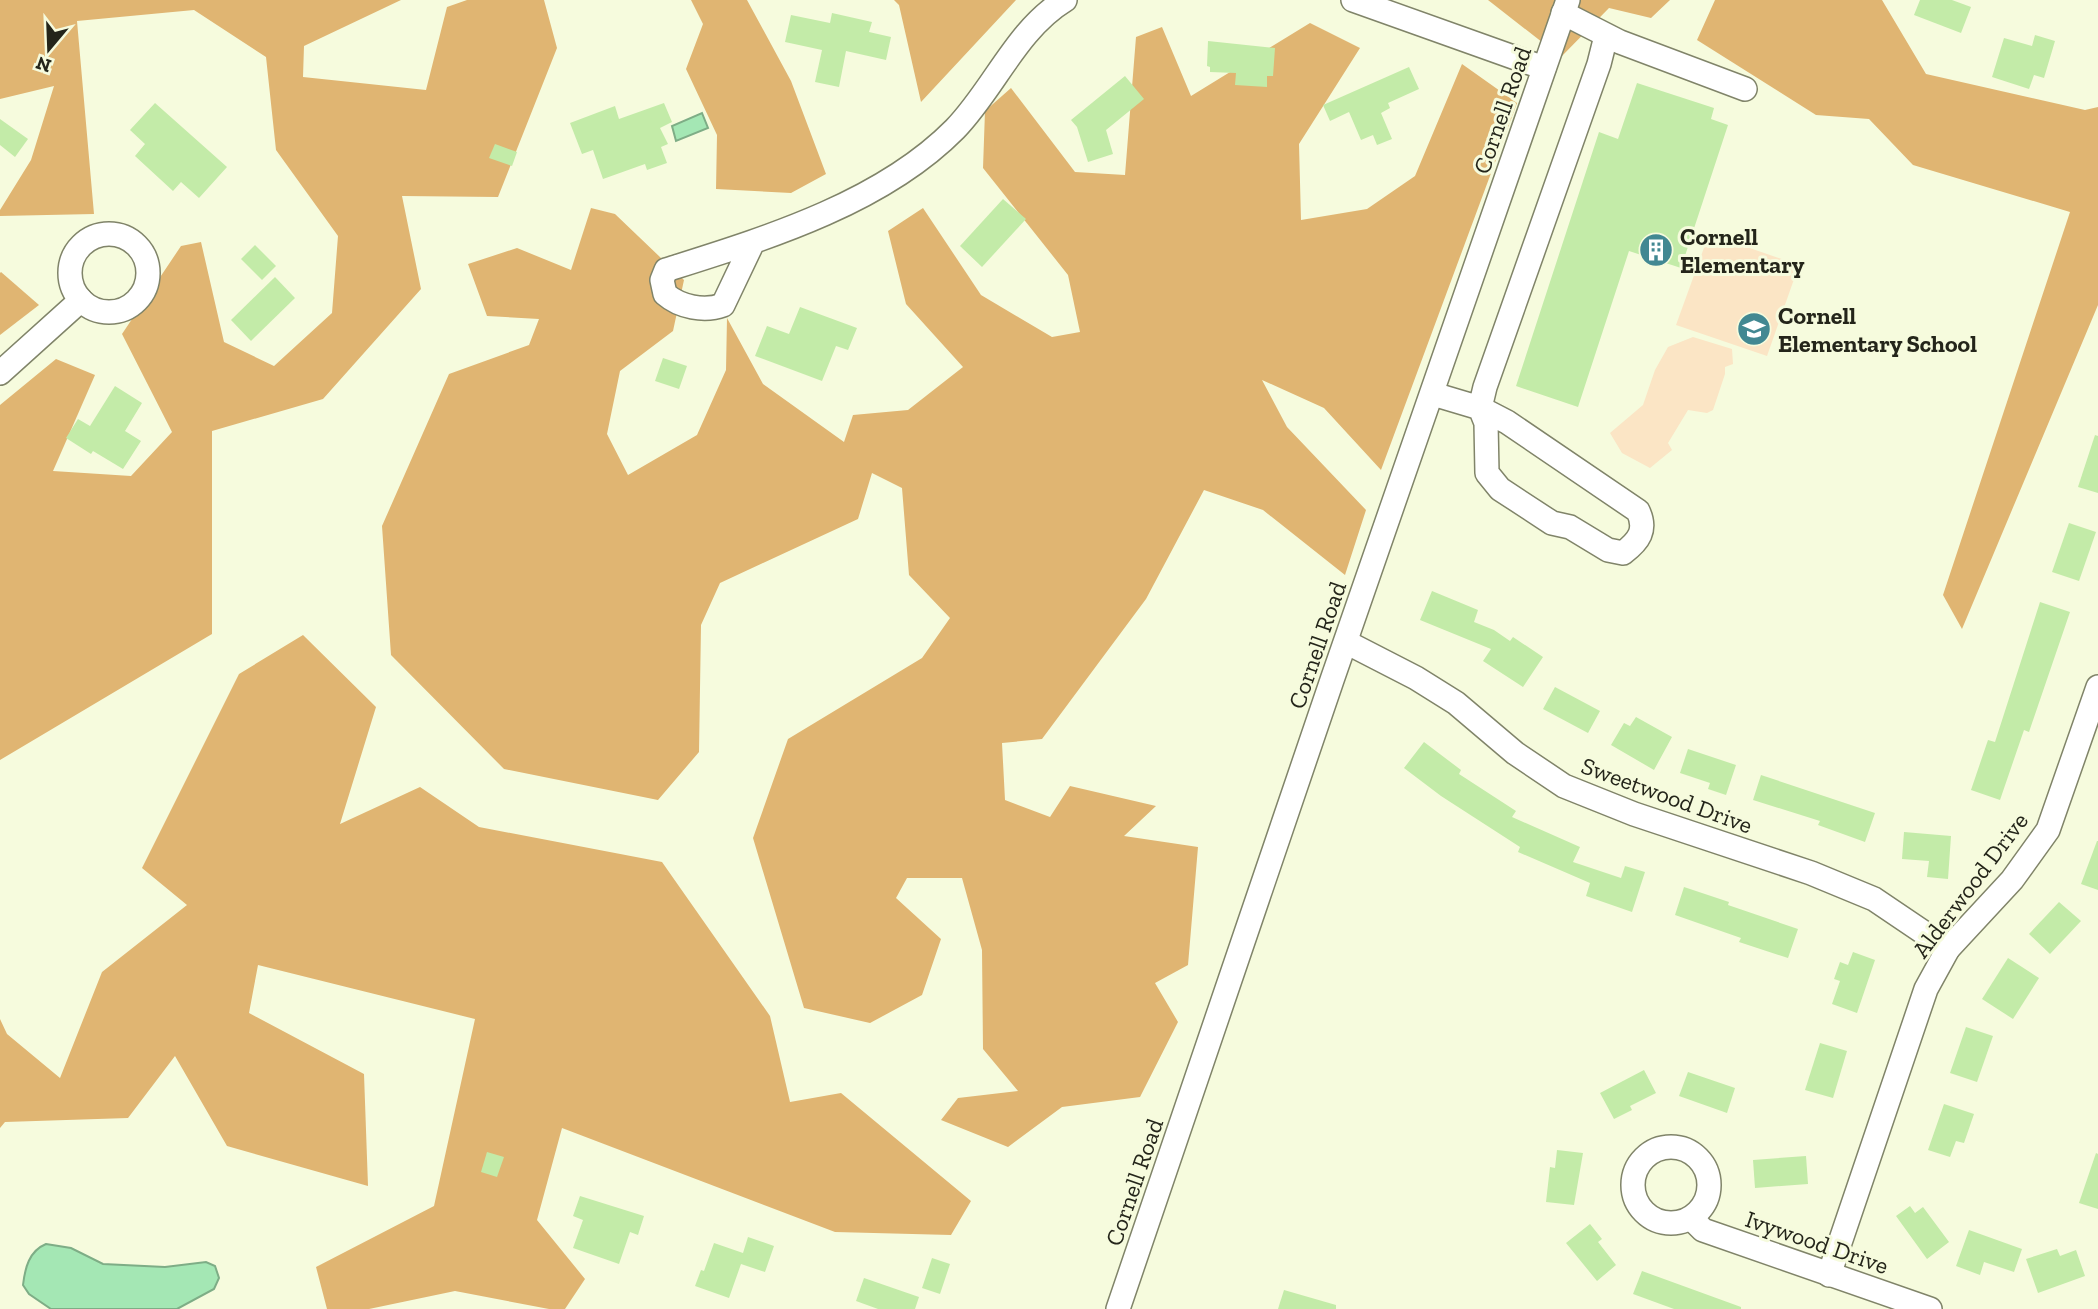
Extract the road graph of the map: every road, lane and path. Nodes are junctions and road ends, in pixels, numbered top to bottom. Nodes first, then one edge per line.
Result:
1 (1065, 0) edge
2 (1353, 0) edge
3 (1565, 7) edge
4 (1606, 36) junction
5 (1544, 68) junction
6 (1745, 89) dead end
7 (753, 242) dead end
8 (82, 300) dead end
9 (0, 373) edge
10 (1433, 394) junction
11 (1480, 408) junction
12 (1346, 642) junction
13 (2098, 687) edge
14 (1948, 949) junction
15 (1690, 1218) dead end
16 (1829, 1275) junction
17 (1118, 1309) edge
18 (1930, 1309) edge

1 - 7 street
2 - 5 street
3 - 4 street
3 - 5 street, Cornell Road
4 - 6 street
4 - 11 street
5 - 10 street, Cornell Road
8 - 9 street
10 - 11 street
10 - 12 street, Cornell Road
11 - 11 street
12 - 14 street, Sweetwood Drive
12 - 17 street, Cornell Road
13 - 14 street, Alderwood Drive
14 - 16 street, Alderwood Drive
15 - 16 street, Ivywood Drive
16 - 18 street, Ivywood Drive

